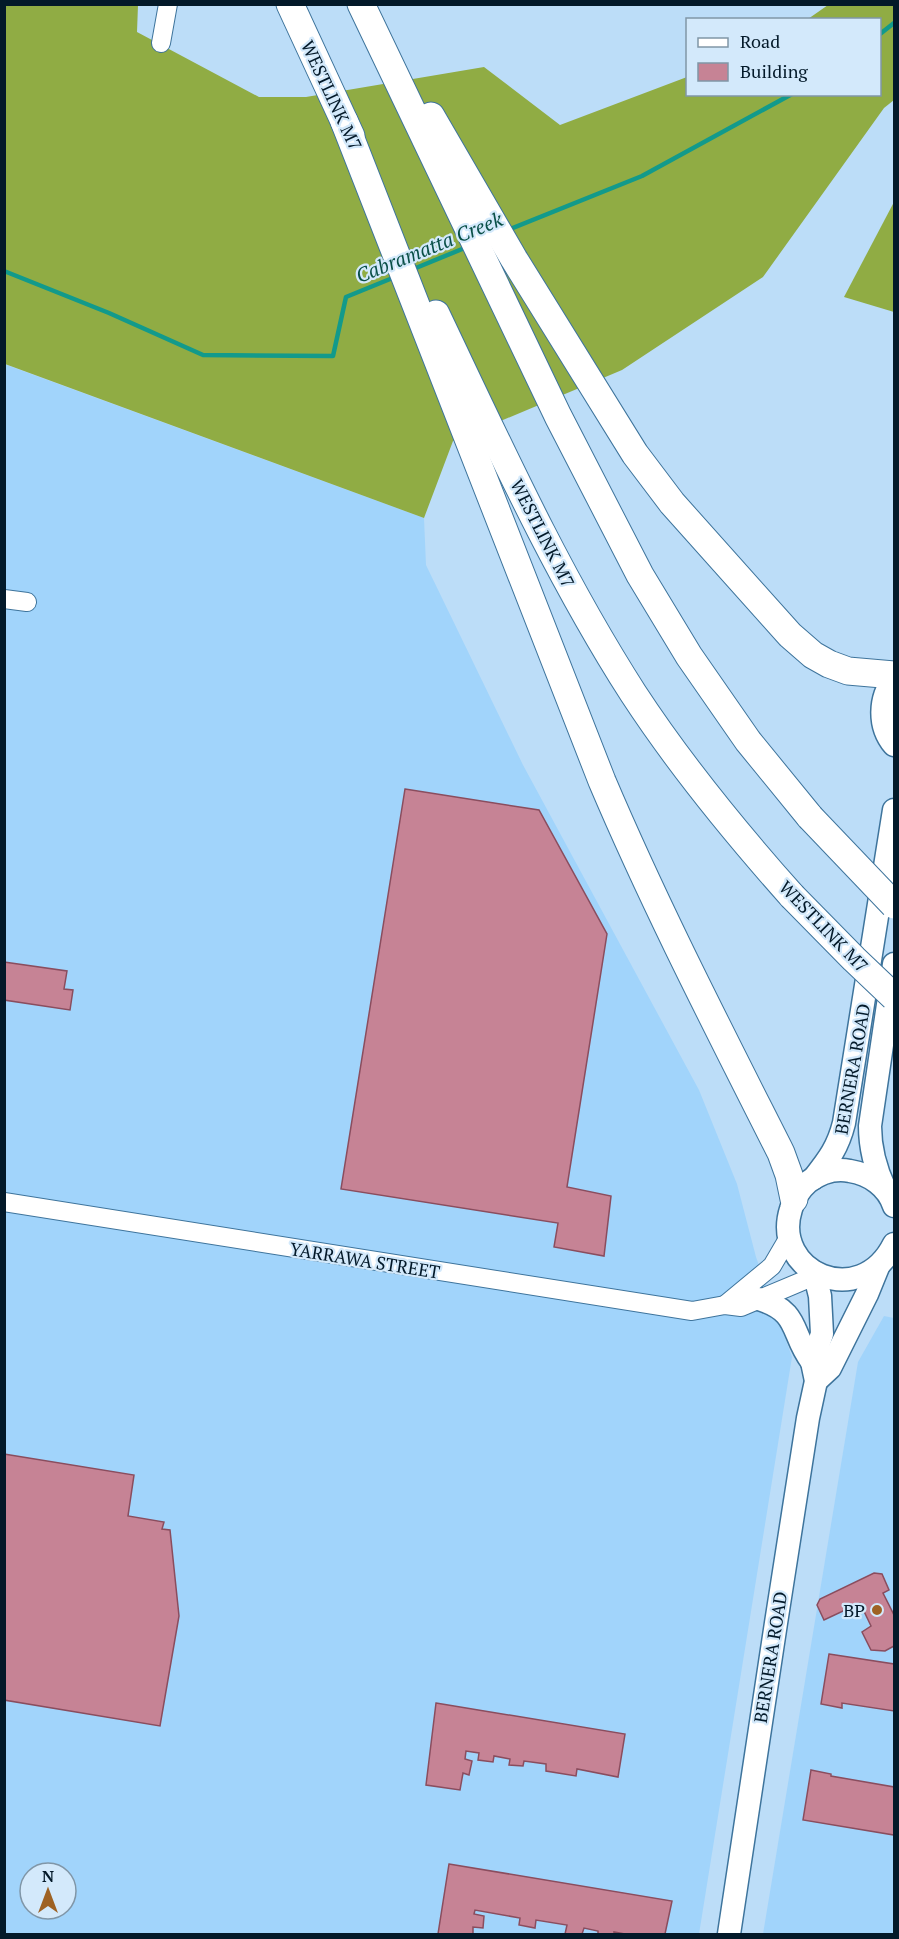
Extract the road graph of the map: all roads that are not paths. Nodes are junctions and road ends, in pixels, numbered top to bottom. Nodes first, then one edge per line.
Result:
1 (168, 4) edge
2 (362, 4) edge
3 (291, 6) edge
4 (161, 43) dead end
5 (344, 121) junction
6 (4, 599) edge
7 (27, 602) dead end
8 (894, 677) edge
9 (893, 746) edge
10 (894, 810) edge
11 (894, 905) edge
12 (894, 964) edge
13 (894, 997) edge
14 (814, 1178) junction
15 (890, 1198) edge
16 (794, 1199) junction
17 (4, 1202) edge
18 (789, 1238) junction
19 (894, 1244) edge
20 (878, 1267) junction
21 (813, 1271) junction
22 (759, 1299) junction
23 (725, 1305) junction
24 (814, 1371) junction
25 (729, 1935) edge

1 - 4 street
2 - 8 highway
2 - 11 highway, bridge
3 - 5 highway, WESTLINK M7
5 - 13 highway, WESTLINK M7, bridge
5 - 16 highway
6 - 7 street
8 - 9 main road
10 - 14 main road, BERNERA ROAD
12 - 15 main road, BERNERA ROAD
14 - 15 main road
14 - 16 main road, BERNERA ROAD
16 - 18 main road
17 - 23 street, YARRAWA STREET
18 - 21 main road
18 - 23 street, YARRAWA STREET
19 - 20 main road, BERNERA ROAD
20 - 21 main road
20 - 24 main road, BERNERA ROAD
21 - 22 street, YARRAWA STREET
21 - 24 main road, BERNERA ROAD
22 - 23 street, YARRAWA STREET
22 - 24 main road
24 - 25 main road, BERNERA ROAD

